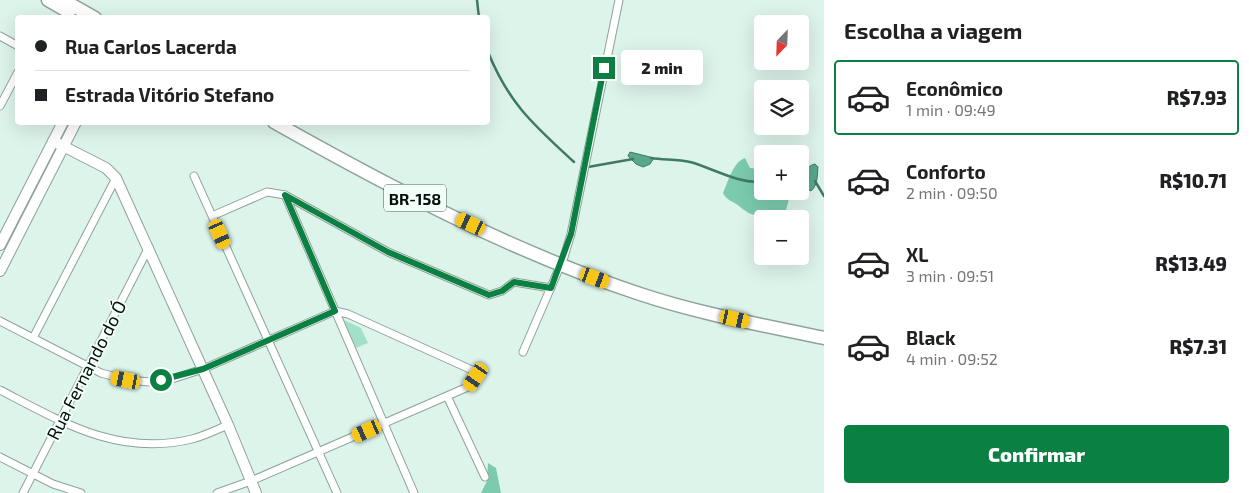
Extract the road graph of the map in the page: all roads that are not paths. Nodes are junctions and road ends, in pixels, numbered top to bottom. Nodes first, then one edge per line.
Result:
1 (48, 0) edge
2 (63, 0) edge
3 (618, 0) edge
4 (74, 15) edge
5 (90, 15) edge
6 (0, 36) edge
7 (15, 44) edge
8 (15, 78) edge
9 (0, 106) edge
10 (61, 125) edge
11 (74, 125) edge
12 (279, 125) edge
13 (53, 141) junction
14 (64, 146) junction
15 (194, 176) dead end
16 (116, 178) junction
17 (285, 195) junction
18 (212, 216) junction
19 (0, 245) edge
20 (149, 247) junction
21 (561, 265) junction
22 (0, 271) edge
23 (551, 288) junction
24 (335, 311) junction
25 (0, 321) edge
26 (33, 338) junction
27 (824, 338) edge
28 (268, 341) junction
29 (523, 352) dead end
30 (88, 366) junction
31 (203, 369) junction
32 (0, 390) edge
33 (447, 396) junction
34 (59, 421) junction
35 (384, 424) junction
36 (228, 425) junction
37 (318, 452) junction
38 (0, 457) edge
39 (32, 474) junction
40 (485, 477) dead end
41 (251, 481) junction
42 (23, 493) edge
43 (81, 493) edge
44 (217, 493) edge
45 (256, 493) edge
46 (337, 493) edge
47 (414, 493) edge

1 - 4 highway
2 - 5 highway
3 - 21 street
6 - 7 street
8 - 9 street
10 - 13 street
11 - 14 street
12 - 21 highway, BR-158
13 - 14 street
13 - 19 street
14 - 16 street
14 - 22 street
15 - 18 street
16 - 20 street
16 - 26 street
17 - 18 street
17 - 23 street
17 - 24 street
18 - 28 street
20 - 30 street, Rua Fernando do Ó
20 - 31 street
21 - 23 street
21 - 27 highway, BR-158
23 - 29 street
24 - 28 street
24 - 33 street
24 - 35 street
25 - 26 street
26 - 30 street
28 - 31 street
28 - 37 street
30 - 31 street
30 - 34 street, Rua Fernando do Ó
31 - 36 street
32 - 34 street
33 - 35 street
33 - 40 street
34 - 36 street
34 - 39 street, Rua Fernando do Ó
35 - 37 street
35 - 47 street
36 - 41 street
37 - 41 street
37 - 46 street
38 - 39 street
39 - 42 street, Rua Fernando do Ó
39 - 43 street
41 - 44 street
41 - 45 street

